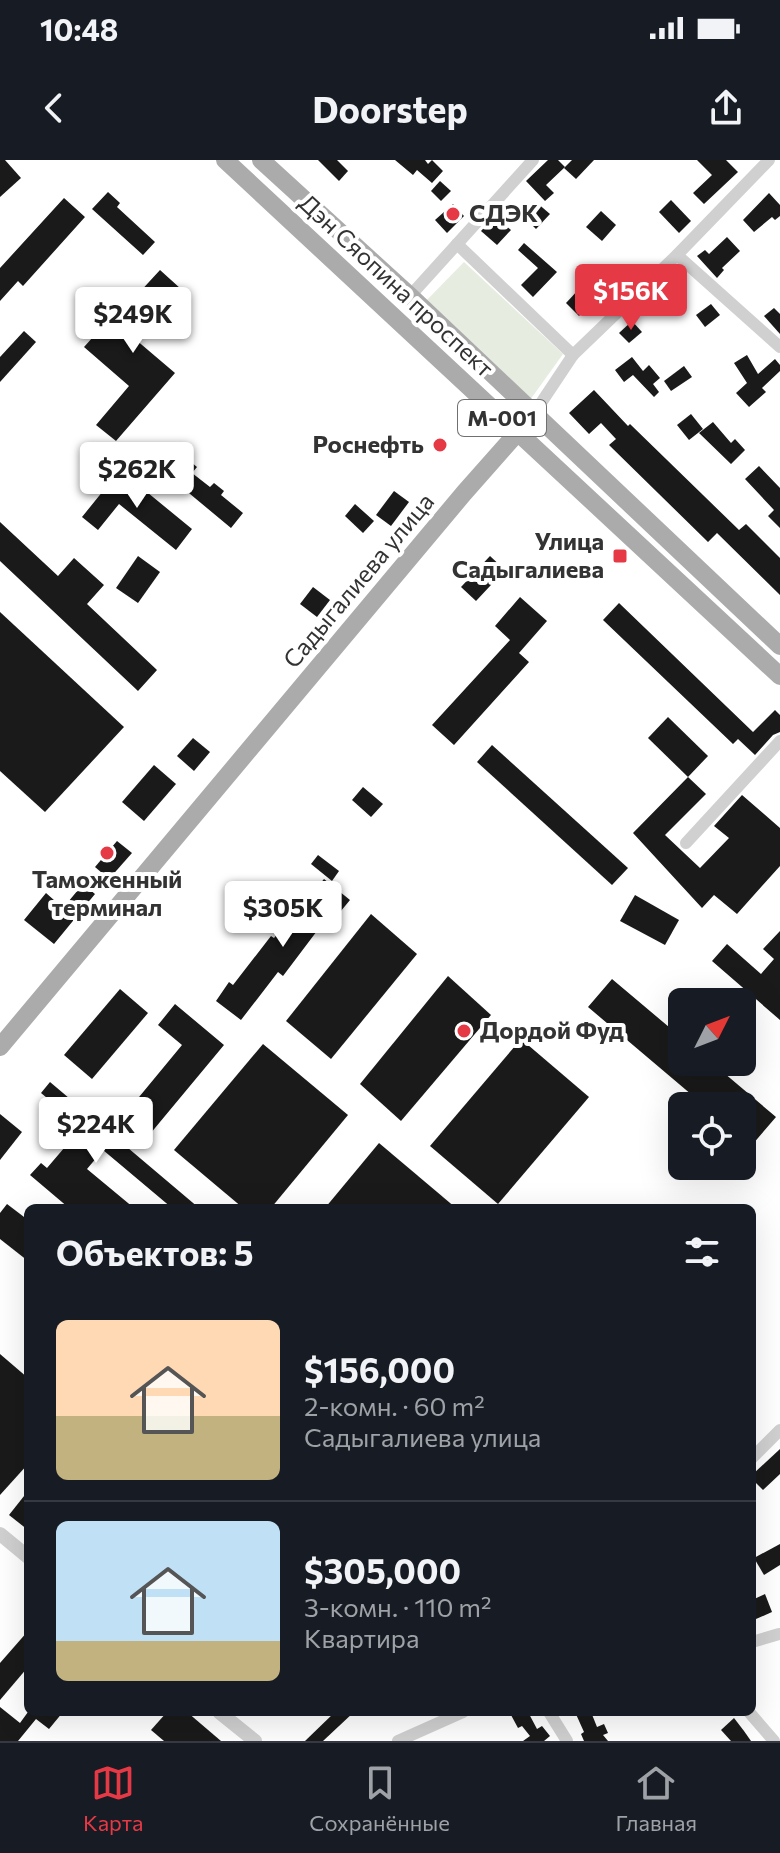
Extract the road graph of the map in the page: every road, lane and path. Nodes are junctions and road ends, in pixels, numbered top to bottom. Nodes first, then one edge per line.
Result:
1 (225, 160) edge
2 (261, 160) edge
3 (533, 160) edge
4 (769, 160) edge
5 (457, 244) junction
6 (677, 255) junction
7 (410, 296) junction
8 (780, 347) edge
9 (573, 355) junction
10 (533, 415) junction
11 (518, 433) junction
12 (780, 646) edge
13 (780, 676) edge
14 (780, 741) edge
15 (686, 843) dead end
16 (0, 1047) edge
17 (780, 1430) edge
18 (756, 1454) edge
19 (0, 1534) edge
20 (24, 1554) edge
21 (779, 1634) edge
22 (756, 1641) edge
23 (224, 1716) edge
24 (454, 1716) edge
25 (551, 1716) edge
26 (752, 1716) edge
27 (564, 1739) edge
28 (255, 1741) edge
29 (398, 1741) edge
30 (774, 1741) edge

1 - 11 main road, Дэн Сяопина проспект / M-001
2 - 7 main road, Дэн Сяопина проспект / M-001
3 - 5 street
4 - 6 street, Садыгалиева улица
5 - 7 street
5 - 9 street
6 - 8 street
6 - 9 street, Садыгалиева улица
7 - 10 main road, Дэн Сяопина проспект / M-001
9 - 10 street, Садыгалиева улица
10 - 11 main road, Садыгалиева улица
10 - 12 main road, Дэн Сяопина проспект / M-001
11 - 13 main road, Дэн Сяопина проспект / M-001
11 - 16 main road, Садыгалиева улица
14 - 15 street
17 - 18 street
19 - 20 street
21 - 22 street
23 - 28 street
24 - 29 street
25 - 27 street
26 - 30 street

